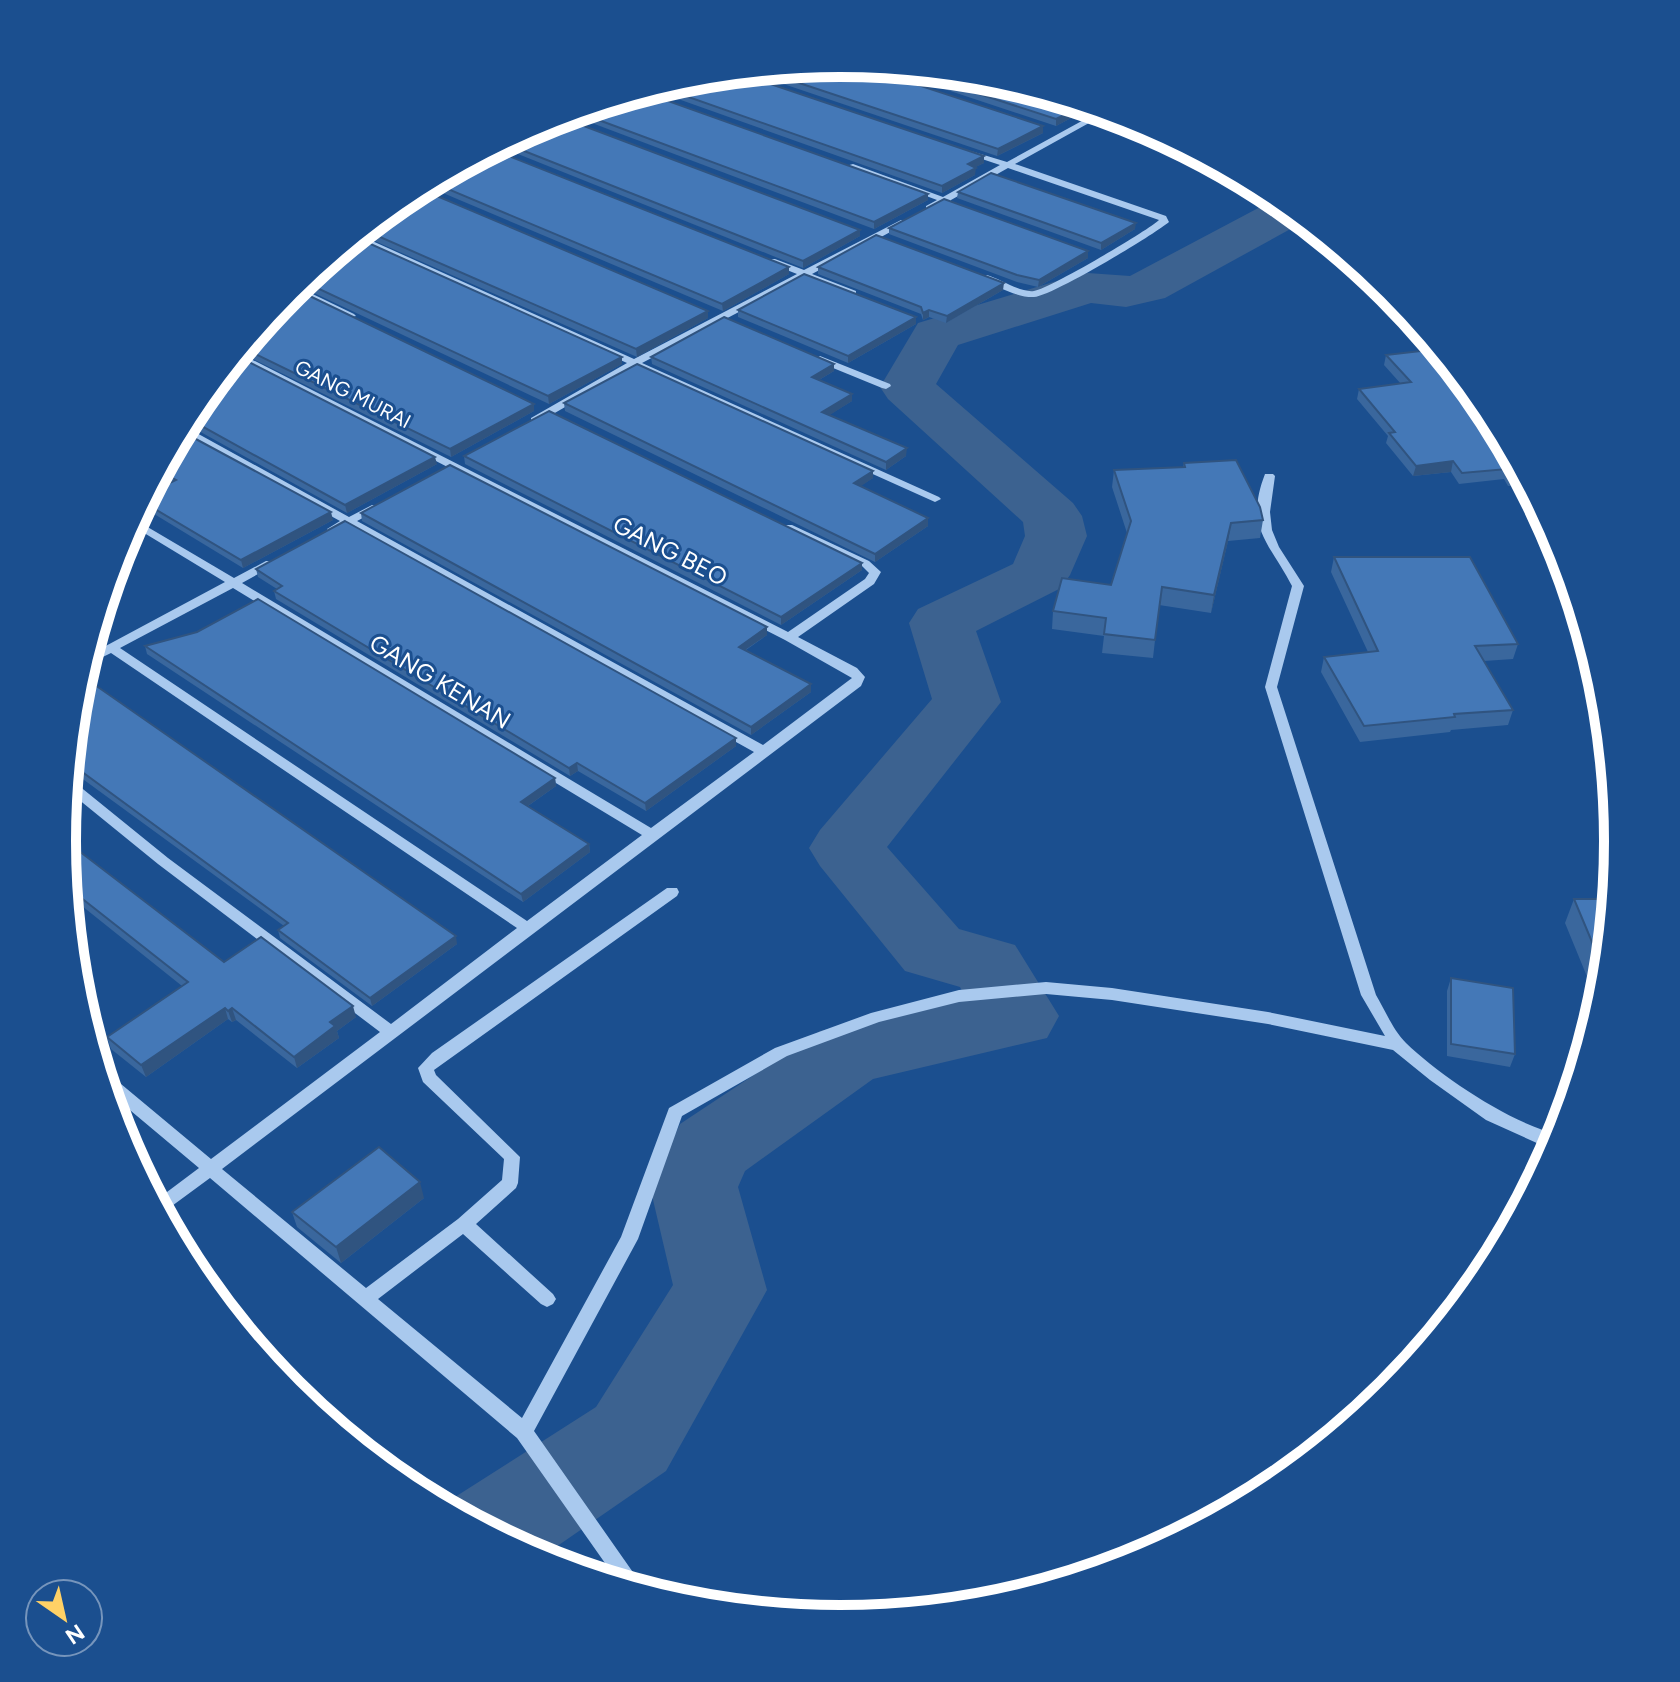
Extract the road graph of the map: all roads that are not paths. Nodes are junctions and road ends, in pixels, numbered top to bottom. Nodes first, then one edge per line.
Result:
1 (1090, 119) edge
2 (1049, 129) edge
3 (1063, 134) junction
4 (961, 149) edge
5 (844, 164) edge
6 (1006, 164) junction
7 (944, 199) junction
8 (959, 205) edge
9 (862, 231) edge
10 (876, 237) junction
11 (367, 242) edge
12 (890, 242) edge
13 (1088, 251) edge
14 (761, 256) edge
15 (1102, 256) junction
16 (803, 273) junction
17 (974, 273) edge
18 (307, 295) edge
19 (860, 296) edge
20 (706, 311) edge
21 (720, 317) junction
22 (364, 323) edge
23 (734, 323) edge
24 (803, 352) edge
25 (247, 360) edge
26 (636, 362) junction
27 (886, 386) dead end
28 (534, 406) edge
29 (548, 413) junction
30 (562, 420) edge
31 (521, 428) edge
32 (193, 435) edge
33 (467, 457) edge
34 (453, 464) junction
35 (440, 471) edge
36 (1269, 476) dead end
37 (935, 499) dead end
38 (390, 500) edge
39 (351, 521) junction
40 (778, 522) edge
41 (143, 528) edge
42 (325, 534) edge
43 (285, 555) edge
44 (233, 583) junction
45 (789, 637) junction
46 (112, 648) junction
47 (99, 655) edge
48 (763, 751) junction
49 (78, 792) edge
50 (651, 834) junction
51 (672, 892) dead end
52 (526, 927) junction
53 (392, 1033) junction
54 (1398, 1045) junction
55 (119, 1091) edge
56 (1544, 1138) edge
57 (210, 1169) junction
58 (167, 1201) edge
59 (464, 1224) junction
60 (365, 1299) junction
61 (547, 1299) dead end
62 (524, 1432) junction
63 (624, 1573) edge

1 - 3 street
2 - 3 street
3 - 6 street
4 - 6 street
5 - 7 street
6 - 7 street
6 - 15 street
7 - 8 street
7 - 10 street
9 - 10 street
10 - 12 street
10 - 16 street
11 - 26 street
13 - 15 street
14 - 16 street
15 - 17 street
16 - 19 street
16 - 21 street
18 - 22 street
20 - 21 street
21 - 23 street
21 - 26 street
24 - 27 street
25 - 34 street, GANG MURAI
26 - 29 street
26 - 37 street
28 - 29 street
29 - 30 street
29 - 31 street
32 - 39 street
33 - 34 street
34 - 35 street
34 - 45 street, GANG BEO
36 - 54 street
38 - 39 street
39 - 42 street
39 - 48 street
40 - 45 street
41 - 44 street, GANG KENAN
43 - 44 street
44 - 46 street
44 - 50 street, GANG KENAN
45 - 48 street, GANG BEO
46 - 47 street
46 - 52 street
48 - 50 street
49 - 53 street
50 - 52 street
51 - 59 street
52 - 53 street
53 - 57 street
54 - 56 street
54 - 62 street
55 - 57 street
57 - 58 street
57 - 60 street
59 - 60 street
59 - 61 street
60 - 62 street
62 - 63 street

